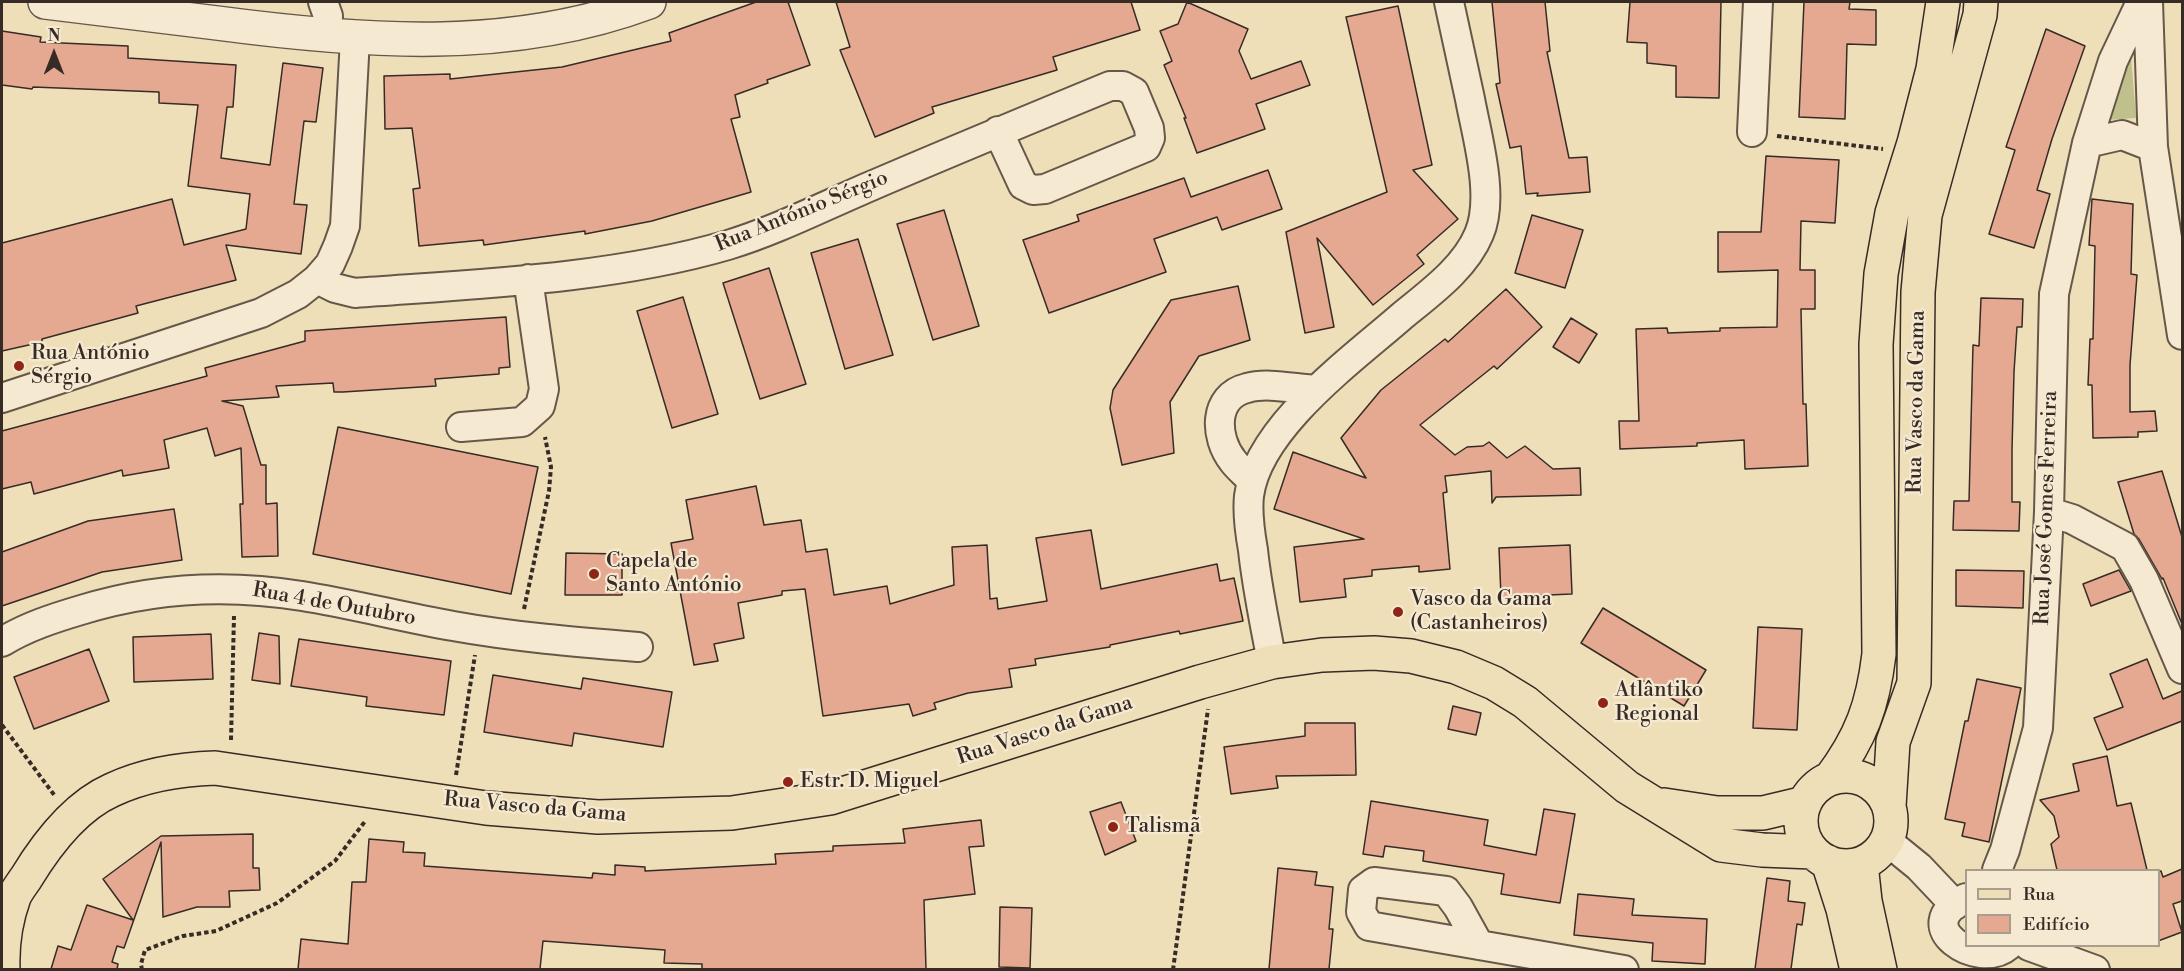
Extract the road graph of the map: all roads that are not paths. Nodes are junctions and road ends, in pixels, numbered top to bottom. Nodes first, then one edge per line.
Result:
1 (45, 2) edge
2 (323, 2) edge
3 (649, 2) edge
4 (1449, 2) edge
5 (1758, 2) edge
6 (1943, 2) edge
7 (1981, 2) edge
8 (2141, 2) edge
9 (2148, 2) edge
10 (341, 37) junction
11 (998, 131) junction
12 (1764, 134) road end
13 (2087, 143) junction
14 (2153, 147) junction
15 (317, 279) junction
16 (528, 279) junction
17 (2182, 335) edge
18 (1317, 390) junction
19 (2, 398) edge
20 (461, 427) dead end
21 (1252, 481) junction
22 (2049, 512) junction
23 (2, 642) edge
24 (638, 647) dead end
25 (1272, 662) junction
26 (2182, 669) edge
27 (1830, 779) junction
28 (1805, 803) junction
29 (1656, 804) junction
30 (1888, 806) junction
31 (1887, 841) junction
32 (1821, 857) junction
33 (1861, 864) junction
34 (1998, 869) edge
35 (1961, 902) edge
36 (1479, 945) dead end
37 (2006, 947) edge
38 (2034, 947) edge
39 (1968, 966) edge
40 (3, 969) edge
41 (1624, 969) edge
42 (1857, 969) edge
43 (1880, 969) edge
44 (2095, 969) edge

1 - 10 street
2 - 10 street
3 - 10 street
4 - 18 street
5 - 12 street
6 - 27 main road, Rua Vasco da Gama
7 - 30 main road, Rua Vasco da Gama
8 - 13 street, Rua José Gomes Ferreira
9 - 14 street
10 - 15 street
11 - 11 street, Rua António Sérgio
11 - 16 street, Rua António Sérgio
13 - 14 street
13 - 22 street, Rua José Gomes Ferreira
14 - 17 street
15 - 16 street, Rua António Sérgio
15 - 19 street
16 - 20 street
18 - 21 street
18 - 21 street
21 - 25 street
22 - 26 street
22 - 34 street, Rua José Gomes Ferreira
23 - 24 street, Rua 4 de Outubro
25 - 29 main road, Rua Vasco da Gama
25 - 40 main road, Rua Vasco da Gama
27 - 28 main road
27 - 30 main road
28 - 29 main road, Rua Vasco da Gama
28 - 32 main road
29 - 32 main road, Rua Vasco da Gama
30 - 31 main road
31 - 33 main road
31 - 35 street
32 - 33 main road
32 - 42 main road
33 - 43 main road
35 - 39 street
36 - 41 street
37 - 39 street
38 - 44 street

